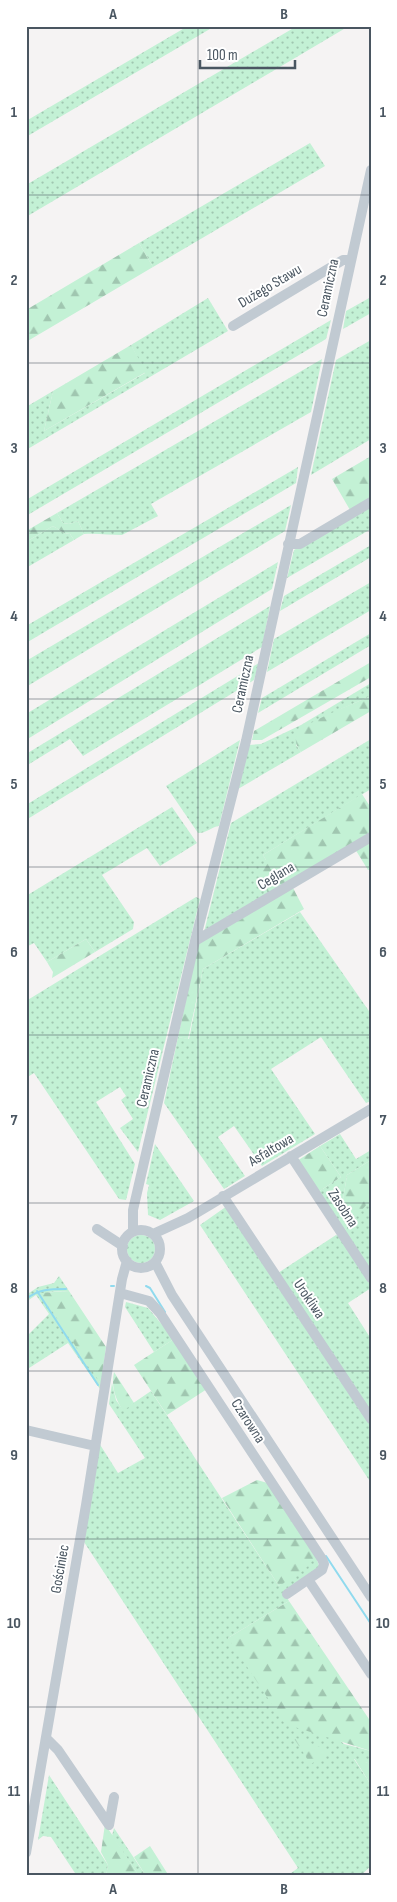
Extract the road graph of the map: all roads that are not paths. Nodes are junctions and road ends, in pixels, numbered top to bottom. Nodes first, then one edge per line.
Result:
1 (371, 170) edge
2 (367, 202) edge
3 (350, 260) junction
4 (233, 326) dead end
5 (371, 502) edge
6 (288, 544) junction
7 (371, 837) edge
8 (195, 941) junction
9 (371, 1109) edge
10 (291, 1156) junction
11 (222, 1196) junction
12 (135, 1203) junction
13 (188, 1218) junction
14 (149, 1232) junction
15 (128, 1238) junction
16 (160, 1244) junction
17 (127, 1261) junction
18 (155, 1262) junction
19 (141, 1267) junction
20 (371, 1278) edge
21 (120, 1292) junction
22 (172, 1295) junction
23 (371, 1419) edge
24 (26, 1430) edge
25 (95, 1446) junction
26 (309, 1581) junction
27 (287, 1594) dead end
28 (371, 1597) edge
29 (371, 1674) edge
30 (46, 1738) junction
31 (114, 1797) dead end
32 (26, 1853) edge

1 - 2 street, Ceramiczna
2 - 3 street, Ceramiczna
3 - 4 street, Dużego Stawu
3 - 6 street, Ceramiczna
5 - 6 street
6 - 8 street, Ceramiczna
7 - 8 street, Ceglana
8 - 12 street, Ceramiczna
9 - 10 street, Asfaltowa
10 - 11 street, Asfaltowa
10 - 20 street, Zasobna
11 - 13 street, Asfaltowa
11 - 23 street, Urokliwa
12 - 14 street
12 - 15 street, Ceramiczna
13 - 14 street, Asfaltowa
13 - 16 street, Asfaltowa
14 - 15 street
14 - 16 street
15 - 17 street
16 - 18 street
17 - 19 street
17 - 21 street, Gościniec
18 - 19 street
18 - 22 street
19 - 21 street, Gościniec
19 - 22 street
21 - 25 street, Gościniec
21 - 26 street, Czarowna
22 - 28 street
24 - 25 street
25 - 30 street, Gościniec
26 - 27 street, Czarowna
26 - 29 street
30 - 31 street
30 - 32 street, Gościniec

